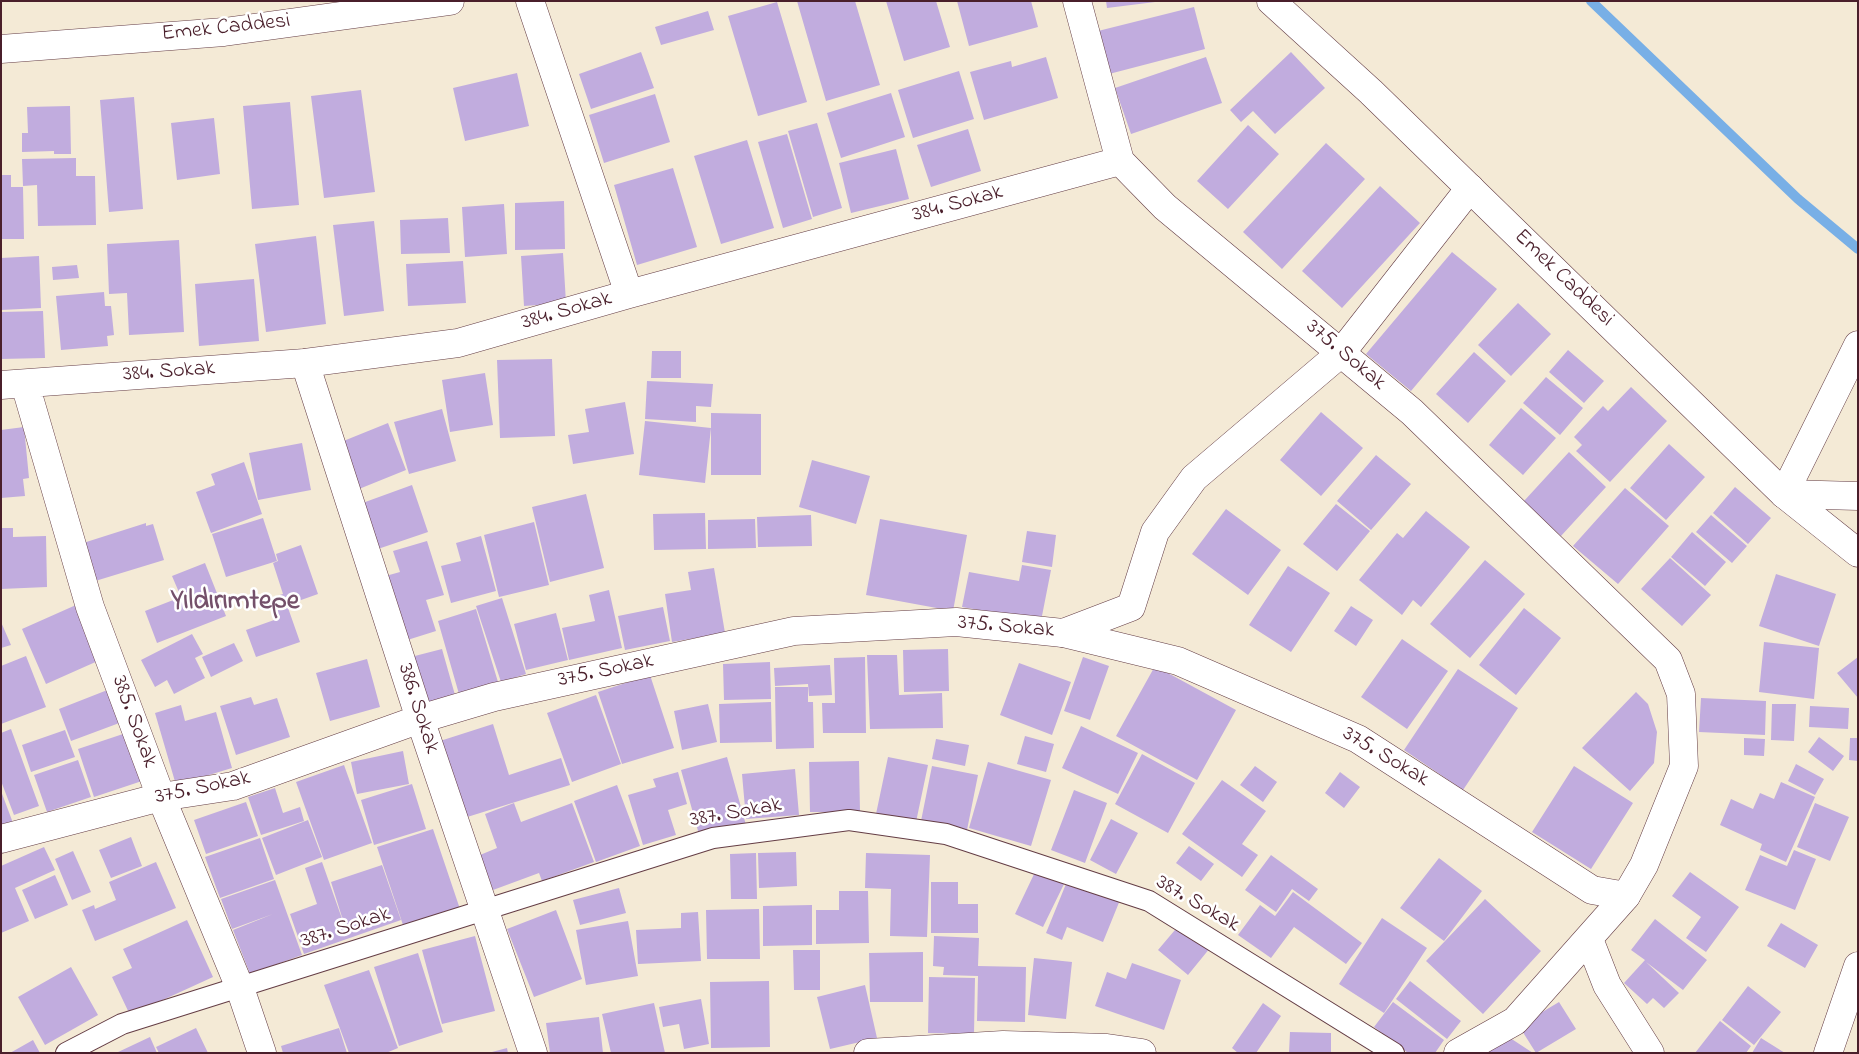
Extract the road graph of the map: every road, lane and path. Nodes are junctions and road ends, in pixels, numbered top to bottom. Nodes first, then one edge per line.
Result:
1 (450, 1) edge
2 (530, 1) edge
3 (1077, 1) edge
4 (1271, 1) edge
5 (1, 49) edge
6 (1120, 161) junction
7 (1470, 188) junction
8 (629, 294) junction
9 (1857, 348) edge
10 (1342, 353) junction
11 (305, 363) junction
12 (13, 385) edge
13 (1784, 494) junction
14 (1858, 496) edge
15 (1858, 553) edge
16 (1063, 633) junction
17 (420, 719) junction
18 (161, 797) junction
19 (1, 839) edge
20 (1626, 896) junction
21 (483, 910) junction
22 (1589, 938) junction
23 (1858, 966) edge
24 (240, 988) junction
25 (1007, 1049) edge
26 (66, 1053) edge
27 (262, 1053) edge
28 (533, 1053) edge
29 (868, 1053) edge
30 (1142, 1053) edge
31 (1394, 1053) edge
32 (1458, 1053) edge
33 (1650, 1053) edge
34 (1828, 1053) edge

1 - 5 street, Emek Caddesi
2 - 8 street
3 - 6 street, 375. Sokak
4 - 7 street, Emek Caddesi
6 - 8 street, 384. Sokak
6 - 10 street, 375. Sokak
7 - 10 street
7 - 13 street, Emek Caddesi
8 - 11 street, 384. Sokak
9 - 13 street
10 - 16 street
10 - 20 street, 375. Sokak
11 - 12 street, 384. Sokak
11 - 17 street, 386. Sokak
12 - 18 street, 385. Sokak
13 - 14 street
13 - 15 street, Emek Caddesi
16 - 17 street, 375. Sokak
16 - 20 street, 375. Sokak
17 - 18 street, 375. Sokak
17 - 21 street, 386. Sokak
18 - 19 street, 375. Sokak
18 - 24 street, 385. Sokak
20 - 22 street
21 - 24 lane, 387. Sokak
21 - 28 street, 386. Sokak
21 - 31 lane, 387. Sokak
22 - 32 street
22 - 33 street
23 - 34 street
24 - 26 lane, 387. Sokak
24 - 27 street, 385. Sokak
25 - 29 street
25 - 30 street

